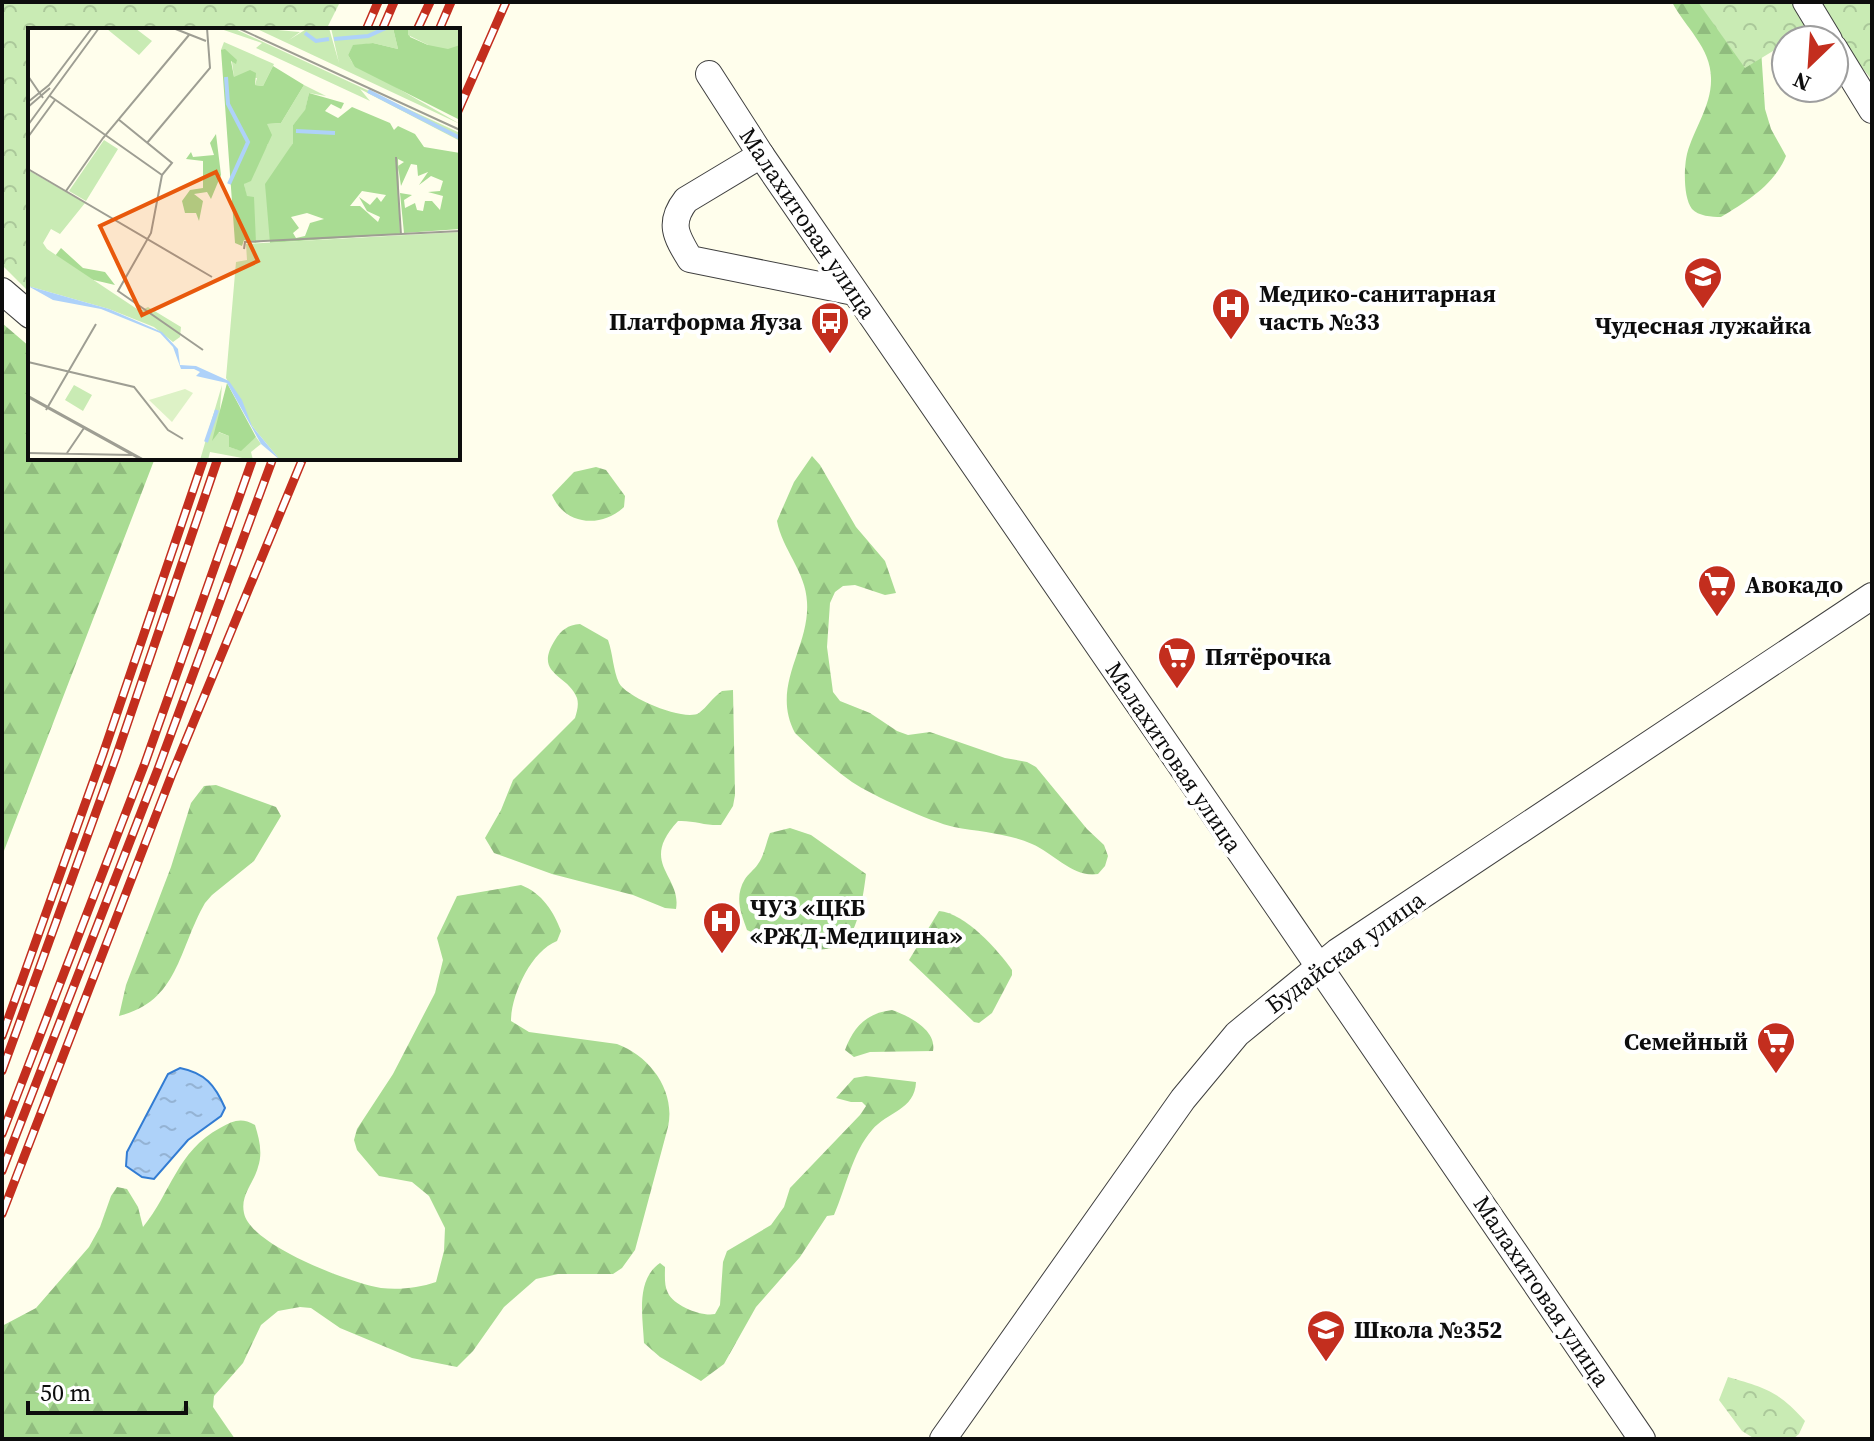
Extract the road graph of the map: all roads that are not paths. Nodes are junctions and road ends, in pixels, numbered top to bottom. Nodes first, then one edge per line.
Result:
1 (1806, 2) edge
2 (1819, 24) edge
3 (709, 74) dead end
4 (1850, 74) edge
5 (1872, 110) edge
6 (761, 155) junction
7 (2, 291) edge
8 (854, 292) junction
9 (28, 313) edge
10 (1872, 596) edge
11 (1318, 966) junction
12 (943, 1439) edge
13 (1642, 1439) edge

1 - 2 street
3 - 6 street, Малахитовая улица
4 - 5 street
6 - 8 street, Малахитовая улица
6 - 8 street
7 - 9 street
8 - 11 street, Малахитовая улица
10 - 11 street, Будайская улица
11 - 12 street, Будайская улица
11 - 13 street, Малахитовая улица

